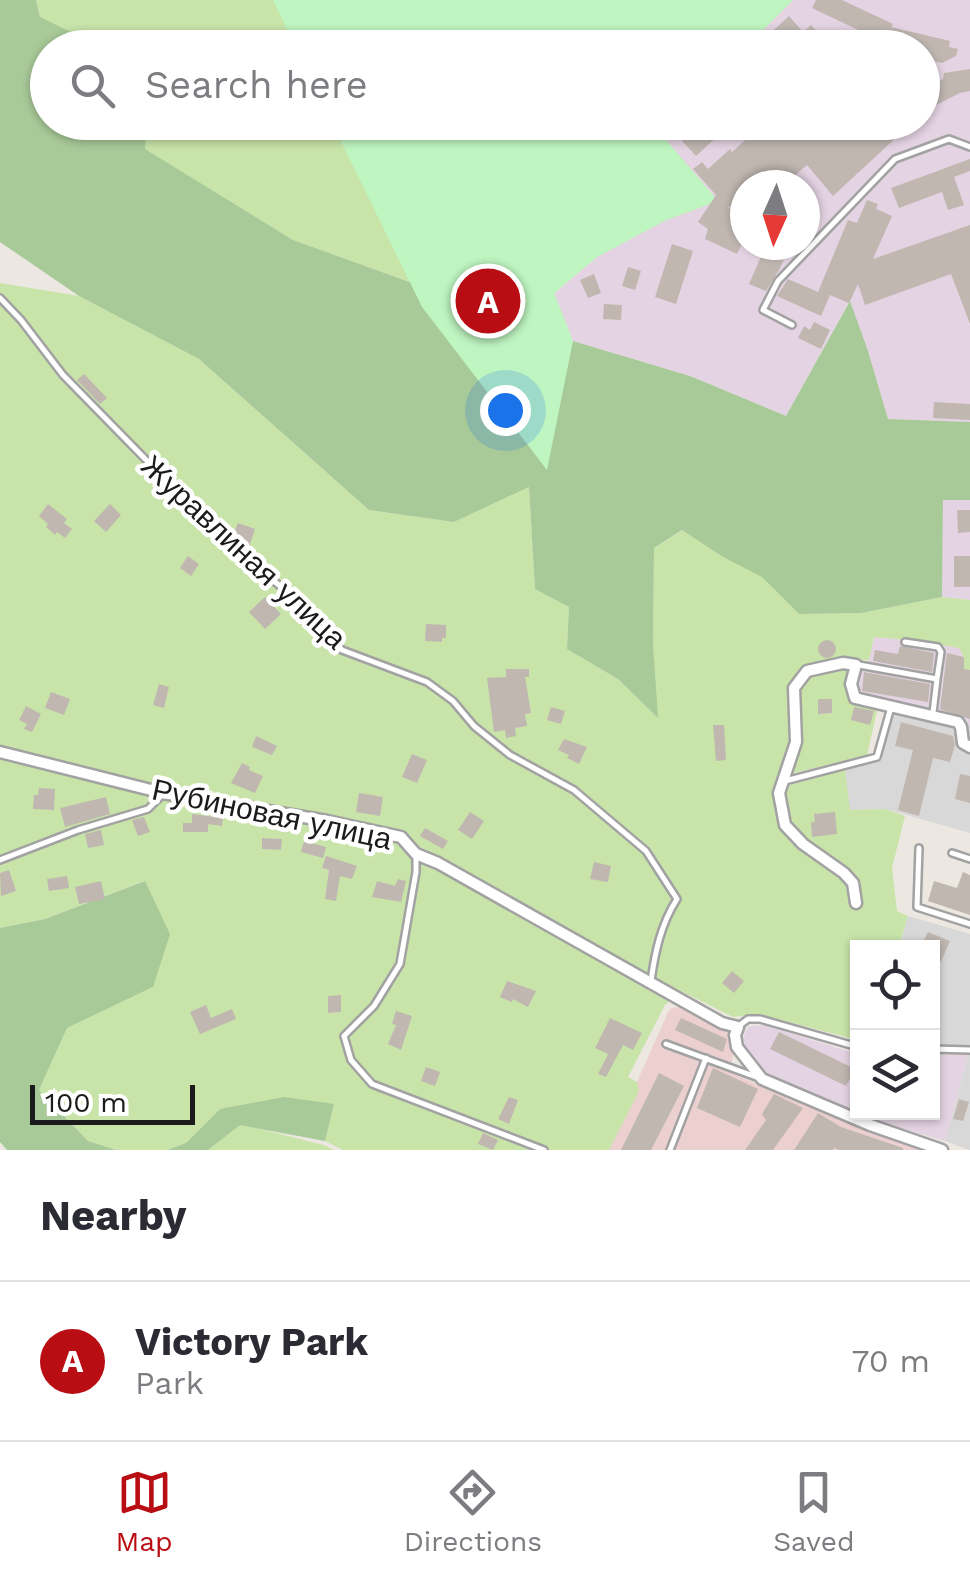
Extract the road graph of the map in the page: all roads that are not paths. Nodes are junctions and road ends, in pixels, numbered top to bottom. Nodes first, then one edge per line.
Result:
1 (970, 147) edge
2 (0, 298) edge
3 (792, 326) dead end
4 (904, 642) dead end
5 (856, 665) junction
6 (937, 679) junction
7 (891, 707) junction
8 (932, 716) junction
9 (970, 746) edge
10 (0, 752) edge
11 (782, 781) junction
12 (163, 793) junction
13 (919, 848) dead end
14 (952, 853) dead end
15 (416, 854) junction
16 (0, 860) edge
17 (970, 860) edge
18 (856, 902) dead end
19 (970, 924) edge
20 (651, 984) junction
21 (738, 1028) junction
22 (666, 1044) dead end
23 (850, 1045) edge
24 (940, 1049) edge
25 (970, 1050) edge
26 (706, 1058) junction
27 (762, 1079) junction
28 (544, 1150) edge
29 (670, 1150) edge
30 (942, 1150) edge

1 - 3 lane
2 - 20 lane, Журавлиная улица
4 - 6 lane
5 - 6 lane
5 - 7 street
5 - 11 street
6 - 8 lane
7 - 8 street
7 - 11 lane
8 - 9 street
10 - 12 street, Рубиновая улица
11 - 18 street
12 - 15 street, Рубиновая улица
12 - 16 lane
13 - 19 lane
14 - 17 lane
15 - 20 street, Рубиновая улица
15 - 28 lane
20 - 21 street, Рубиновая улица
21 - 23 lane
21 - 27 street
22 - 26 lane
24 - 25 lane
26 - 27 lane
26 - 29 lane
27 - 30 street

